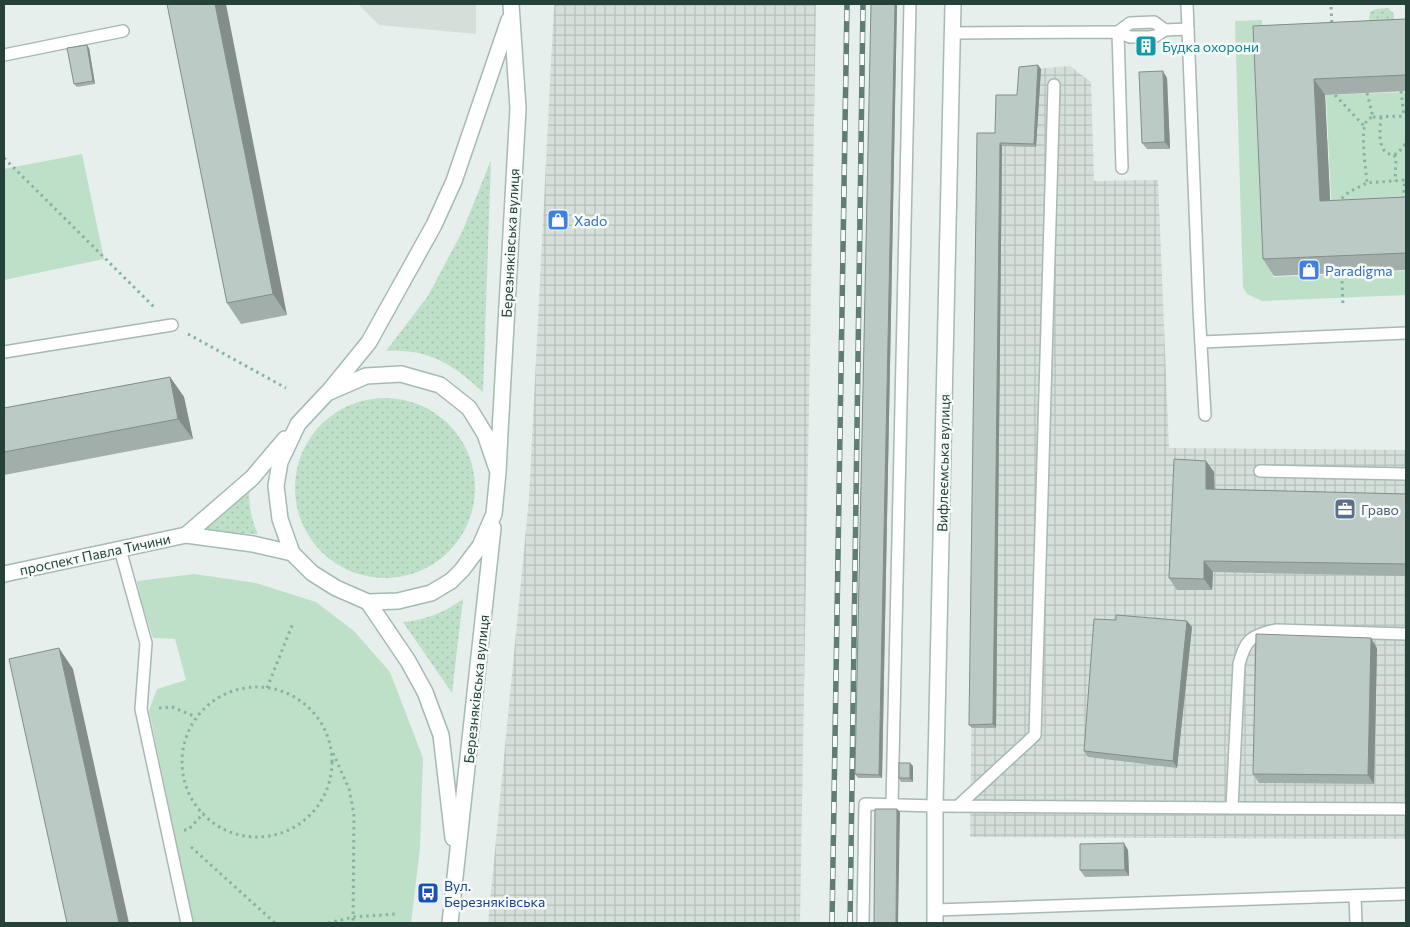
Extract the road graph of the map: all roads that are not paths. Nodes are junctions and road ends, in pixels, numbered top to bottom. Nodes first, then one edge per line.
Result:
1 (910, 4) edge
2 (953, 4) edge
3 (1187, 4) edge
4 (511, 9) edge
5 (1188, 29) junction
6 (123, 31) dead end
7 (1118, 32) junction
8 (953, 33) junction
9 (4, 55) edge
10 (1054, 85) dead end
11 (1122, 168) dead end
12 (172, 325) road end
13 (1406, 333) edge
14 (1201, 342) junction
15 (4, 352) edge
16 (328, 394) junction
17 (1205, 415) dead end
18 (298, 424) junction
19 (1260, 471) dead end
20 (498, 472) junction
21 (1406, 474) edge
22 (494, 514) junction
23 (186, 535) junction
24 (120, 549) junction
25 (292, 553) junction
26 (4, 574) edge
27 (368, 602) junction
28 (1406, 634) edge
29 (892, 805) junction
30 (935, 806) junction
31 (958, 806) junction
32 (1232, 808) junction
33 (1406, 809) edge
34 (456, 864) junction
35 (1406, 894) edge
36 (1355, 896) junction
37 (935, 917) edge
38 (187, 923) edge
39 (450, 923) edge
40 (863, 923) edge
41 (1356, 923) edge

1 - 29 lane
2 - 8 street, Вифлеємська вулиця
3 - 5 lane
4 - 16 street, Березняківська вулиця
4 - 20 street, Березняківська вулиця
5 - 7 lane
5 - 14 lane
6 - 9 lane
7 - 8 lane
7 - 11 lane
8 - 30 street, Вифлеємська вулиця
10 - 31 lane
12 - 15 lane
13 - 14 lane
14 - 17 lane
16 - 18 street, проспект Павла Тичини
16 - 20 street
18 - 23 street, проспект Павла Тичини
18 - 25 street
19 - 21 lane
20 - 22 street, Березняківська вулиця
22 - 27 street
22 - 34 street, Березняківська вулиця
23 - 24 street, проспект Павла Тичини
23 - 25 street, проспект Павла Тичини
24 - 26 street, проспект Павла Тичини
24 - 38 lane
25 - 27 street
27 - 34 street, Березняківська вулиця
28 - 32 lane
29 - 30 lane
29 - 40 lane
30 - 31 lane
30 - 37 street, Вифлеємська вулиця
31 - 32 lane
32 - 33 lane
34 - 39 street, Березняківська вулиця
35 - 36 lane
36 - 37 lane
36 - 41 lane

